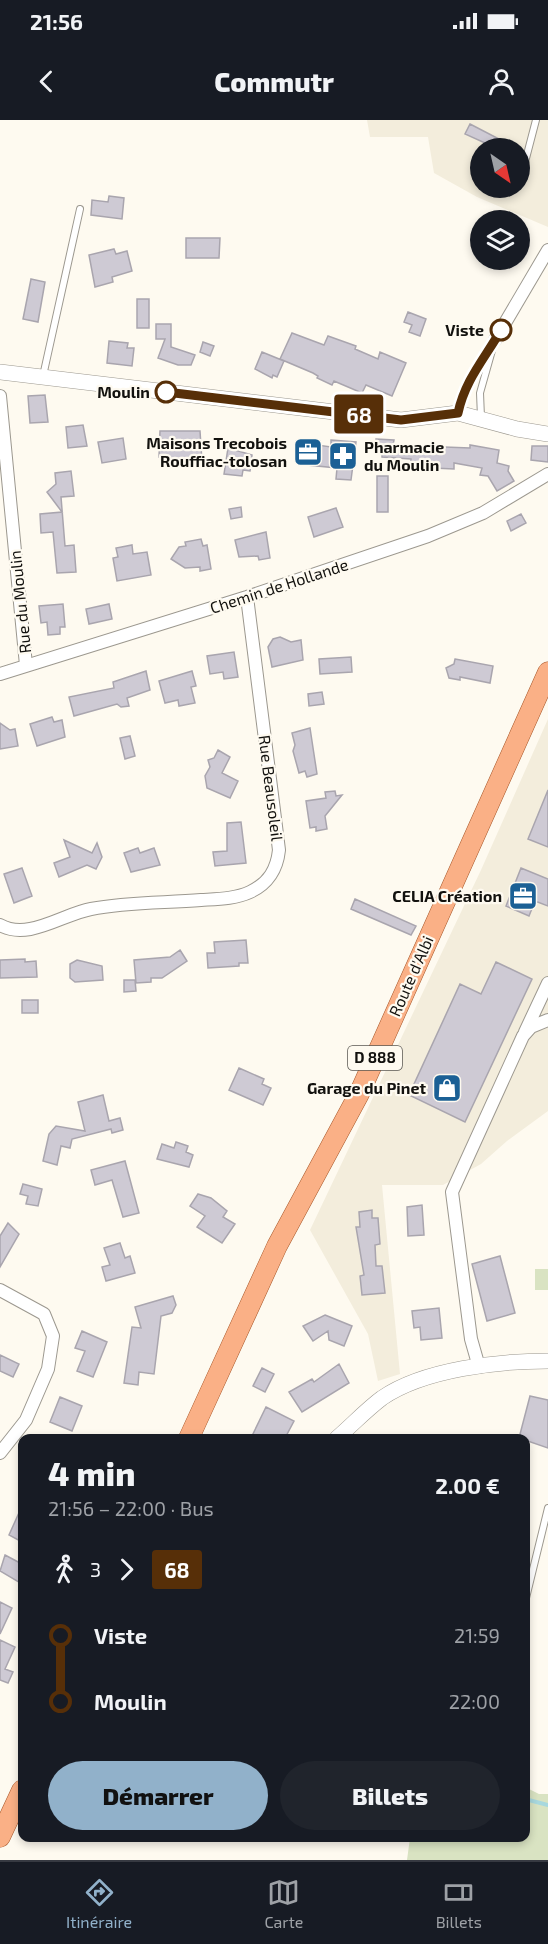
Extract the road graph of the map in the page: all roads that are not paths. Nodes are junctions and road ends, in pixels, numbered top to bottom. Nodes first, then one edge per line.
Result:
1 (536, 120) edge
2 (530, 143) edge
3 (80, 209) dead end
4 (548, 250) edge
5 (495, 340) junction
6 (0, 372) edge
7 (43, 377) junction
8 (0, 396) edge
9 (458, 413) junction
10 (481, 417) junction
11 (548, 434) edge
12 (548, 474) edge
13 (247, 597) junction
14 (26, 665) junction
15 (548, 672) edge
16 (0, 674) edge
17 (0, 924) edge
18 (548, 982) edge
19 (548, 1020) edge
20 (523, 1035) junction
21 (0, 1290) edge
22 (548, 1361) edge
23 (479, 1366) junction
24 (191, 1434) edge
25 (341, 1434) edge
26 (0, 1453) edge
27 (548, 1508) edge
28 (530, 1582) edge
29 (18, 1799) edge
30 (0, 1837) edge

1 - 2 lane
3 - 7 lane
4 - 5 street
5 - 9 lane
5 - 10 lane
6 - 7 street
7 - 9 street
8 - 14 street, Rue du Moulin
9 - 10 street
10 - 11 street
12 - 13 street, Chemin de Hollande
13 - 14 street, Chemin de Hollande
13 - 17 street, Rue Beausoleil
14 - 16 street, Chemin de Hollande
15 - 24 main road, Route d'Albi / D 888
18 - 20 street
19 - 20 street
20 - 23 street
21 - 26 street
22 - 23 street
23 - 25 street
27 - 28 lane
29 - 30 main road

